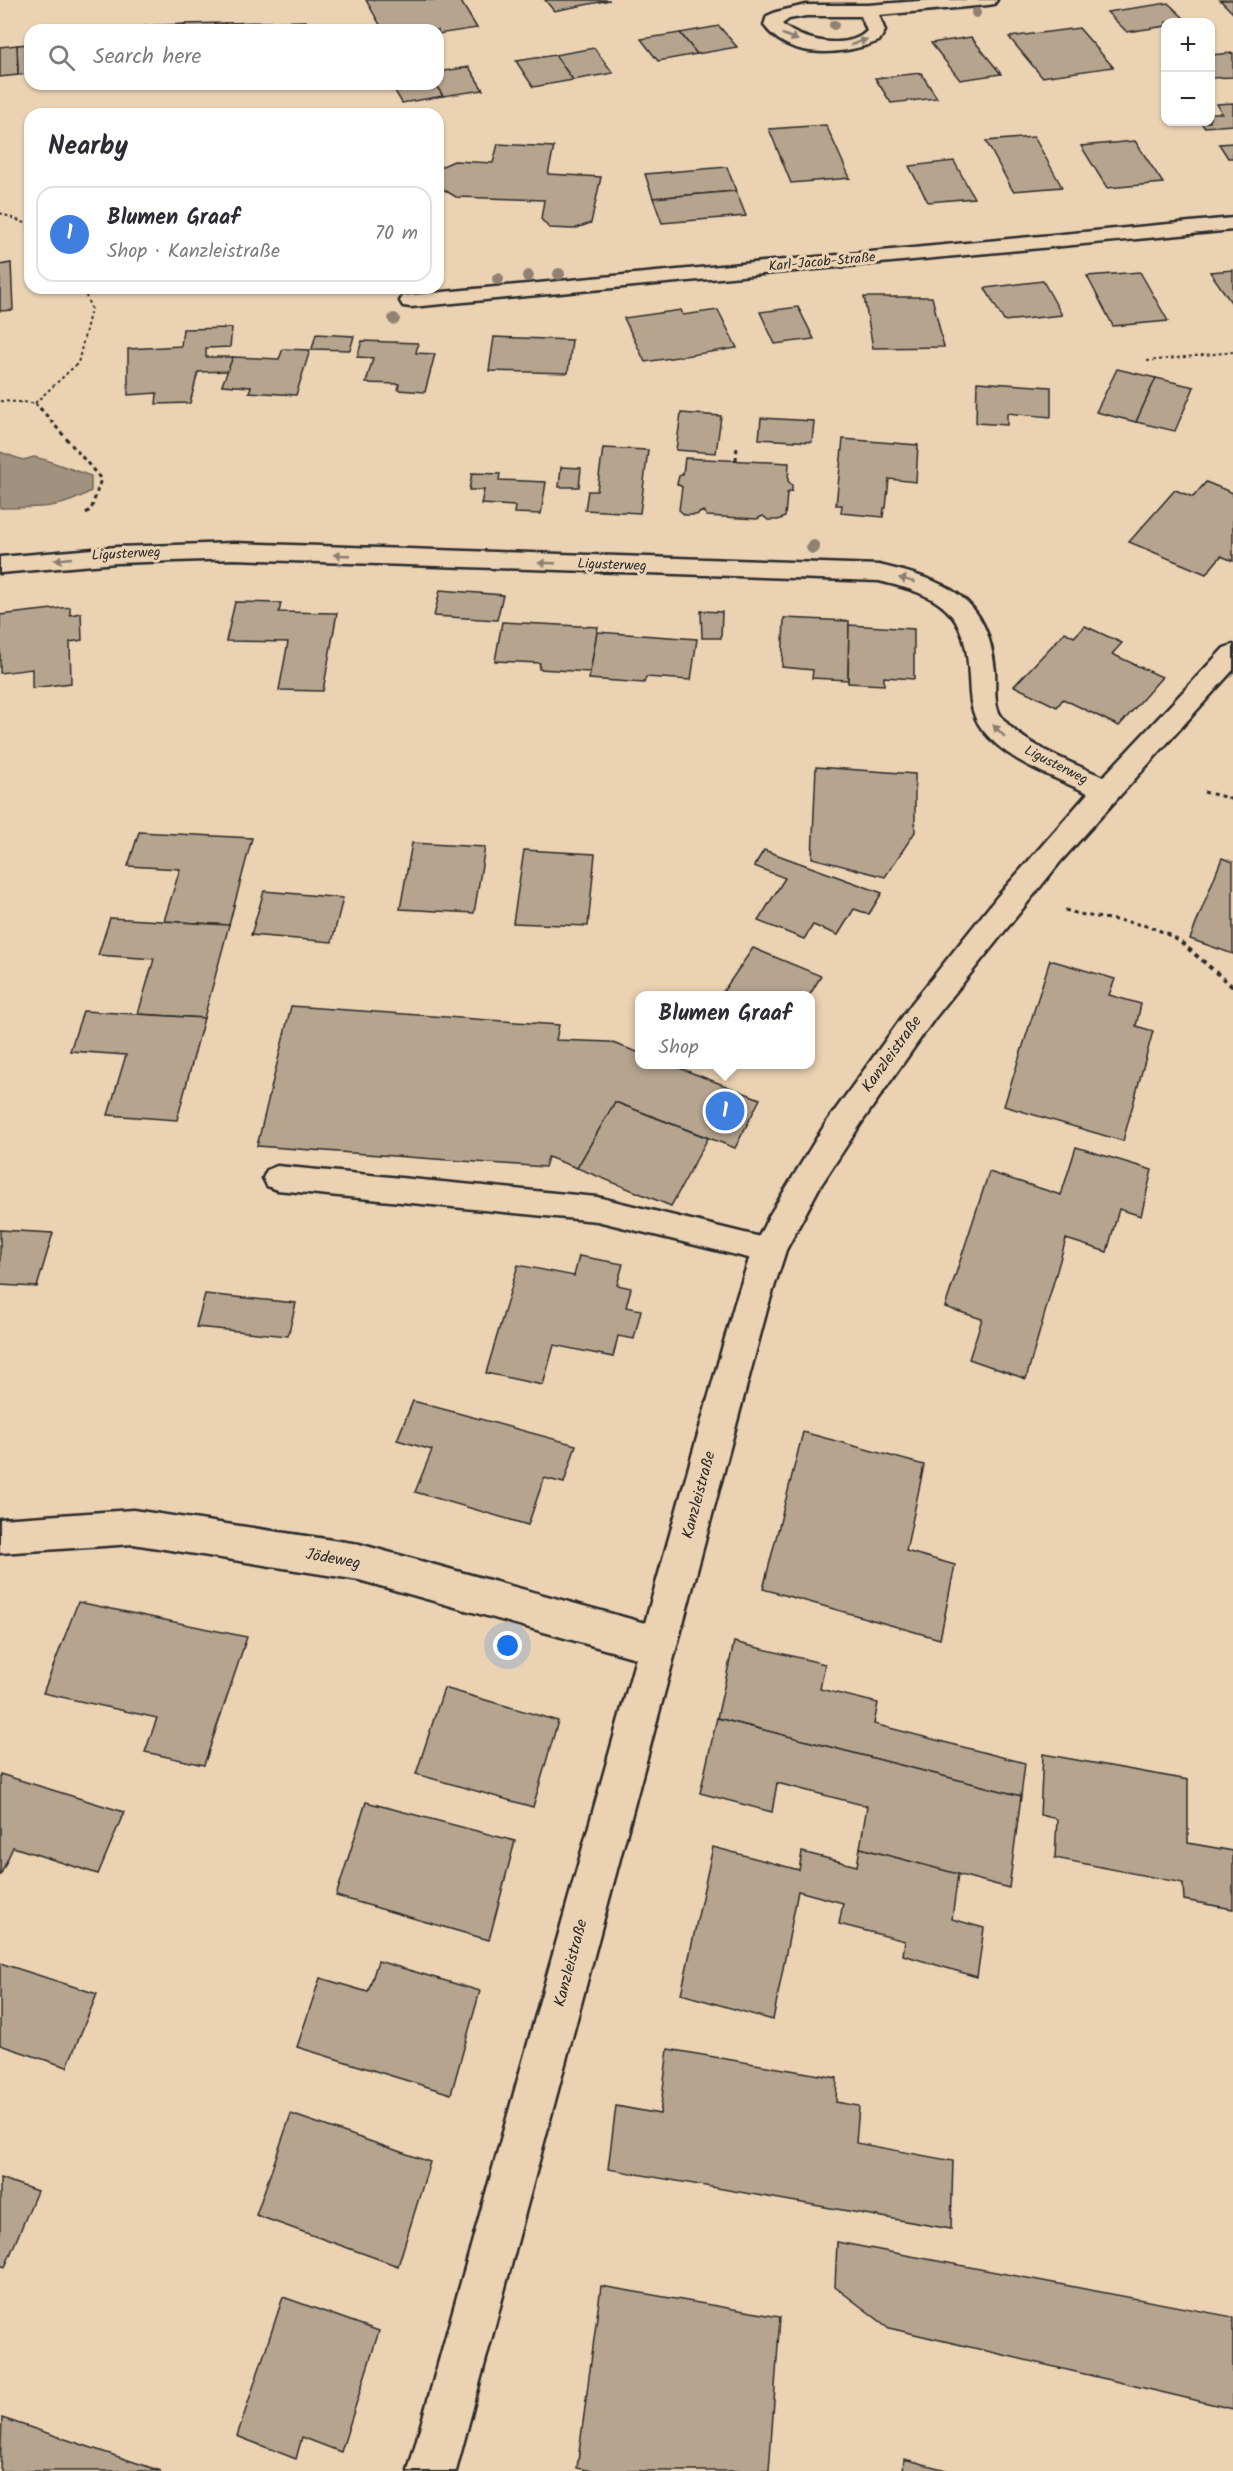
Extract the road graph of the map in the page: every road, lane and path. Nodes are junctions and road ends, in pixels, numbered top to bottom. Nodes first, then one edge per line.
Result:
1 (988, 0) edge
2 (868, 10) junction
3 (0, 213) edge
4 (24, 223) edge
5 (1233, 224) edge
6 (85, 294) edge
7 (411, 301) dead end
8 (1233, 352) edge
9 (1147, 361) dead end
10 (0, 400) edge
11 (35, 403) junction
12 (737, 446) dead end
13 (736, 460) dead end
14 (77, 519) dead end
15 (0, 565) edge
16 (1233, 654) edge
17 (1105, 790) junction
18 (1204, 792) dead end
19 (1233, 799) edge
20 (1065, 910) dead end
21 (1233, 987) edge
22 (277, 1178) dead end
23 (769, 1251) junction
24 (0, 1536) edge
25 (657, 1645) junction
26 (432, 2471) edge

1 - 2 street
2 -> 2 street
3 - 4 path
5 - 7 street, Karl-Jacob-Straße
6 - 11 path
8 - 9 path
10 - 11 path
11 - 14 path
12 - 13 path
17 -> 15 street, Ligusterweg
16 - 17 street, Kanzleistraße
17 - 23 street, Kanzleistraße
18 - 19 path
20 - 21 path
22 - 23 lane
23 - 25 street, Kanzleistraße
24 - 25 street, Jödeweg
25 - 26 street, Kanzleistraße

